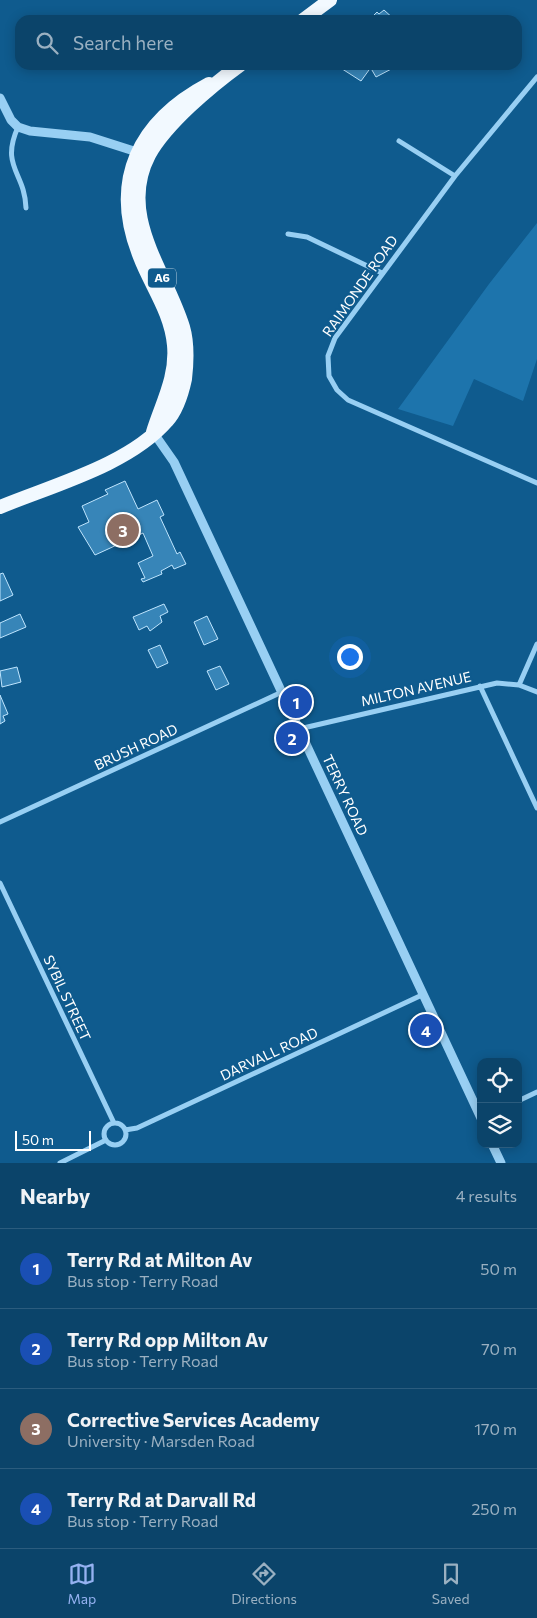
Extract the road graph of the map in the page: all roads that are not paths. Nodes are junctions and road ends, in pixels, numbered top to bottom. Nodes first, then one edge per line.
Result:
1 (330, 0) edge
2 (310, 15) edge
3 (233, 70) edge
4 (228, 74) junction
5 (537, 77) edge
6 (0, 98) edge
7 (18, 127) junction
8 (399, 140) dead end
9 (137, 152) junction
10 (456, 176) junction
11 (26, 208) dead end
12 (288, 234) dead end
13 (382, 273) junction
14 (153, 432) junction
15 (537, 483) edge
16 (0, 506) edge
17 (537, 644) edge
18 (519, 685) junction
19 (480, 686) junction
20 (282, 692) junction
21 (537, 692) edge
22 (299, 729) junction
23 (537, 808) edge
24 (0, 822) edge
25 (0, 883) edge
26 (422, 996) junction
27 (537, 1092) edge
28 (522, 1099) edge
29 (477, 1110) edge
30 (114, 1123) junction
31 (125, 1130) junction
32 (106, 1140) junction
33 (494, 1148) edge
34 (60, 1163) edge
35 (501, 1163) edge

1 - 2 highway
3 - 4 highway, A6
4 - 9 highway
4 - 14 highway, A6
5 - 10 street, RAIMONDE ROAD
6 - 7 street
7 - 9 street
7 - 11 street
8 - 10 street
9 - 14 highway
10 - 13 street, RAIMONDE ROAD
12 - 13 street
13 - 15 street, RAIMONDE ROAD
14 - 16 highway, A6
14 - 20 street, TERRY ROAD
17 - 18 street
18 - 19 street, MILTON AVENUE
18 - 21 street, MILTON AVENUE
19 - 22 street, MILTON AVENUE
19 - 23 street
20 - 22 street, TERRY ROAD
20 - 24 street, BRUSH ROAD
22 - 26 street, TERRY ROAD
25 - 30 street, SYBIL STREET
26 - 29 street, TERRY ROAD
26 - 31 street, DARVALL ROAD
27 - 28 street
30 - 31 street
30 - 32 street
31 - 32 street
32 - 34 street
33 - 35 street

